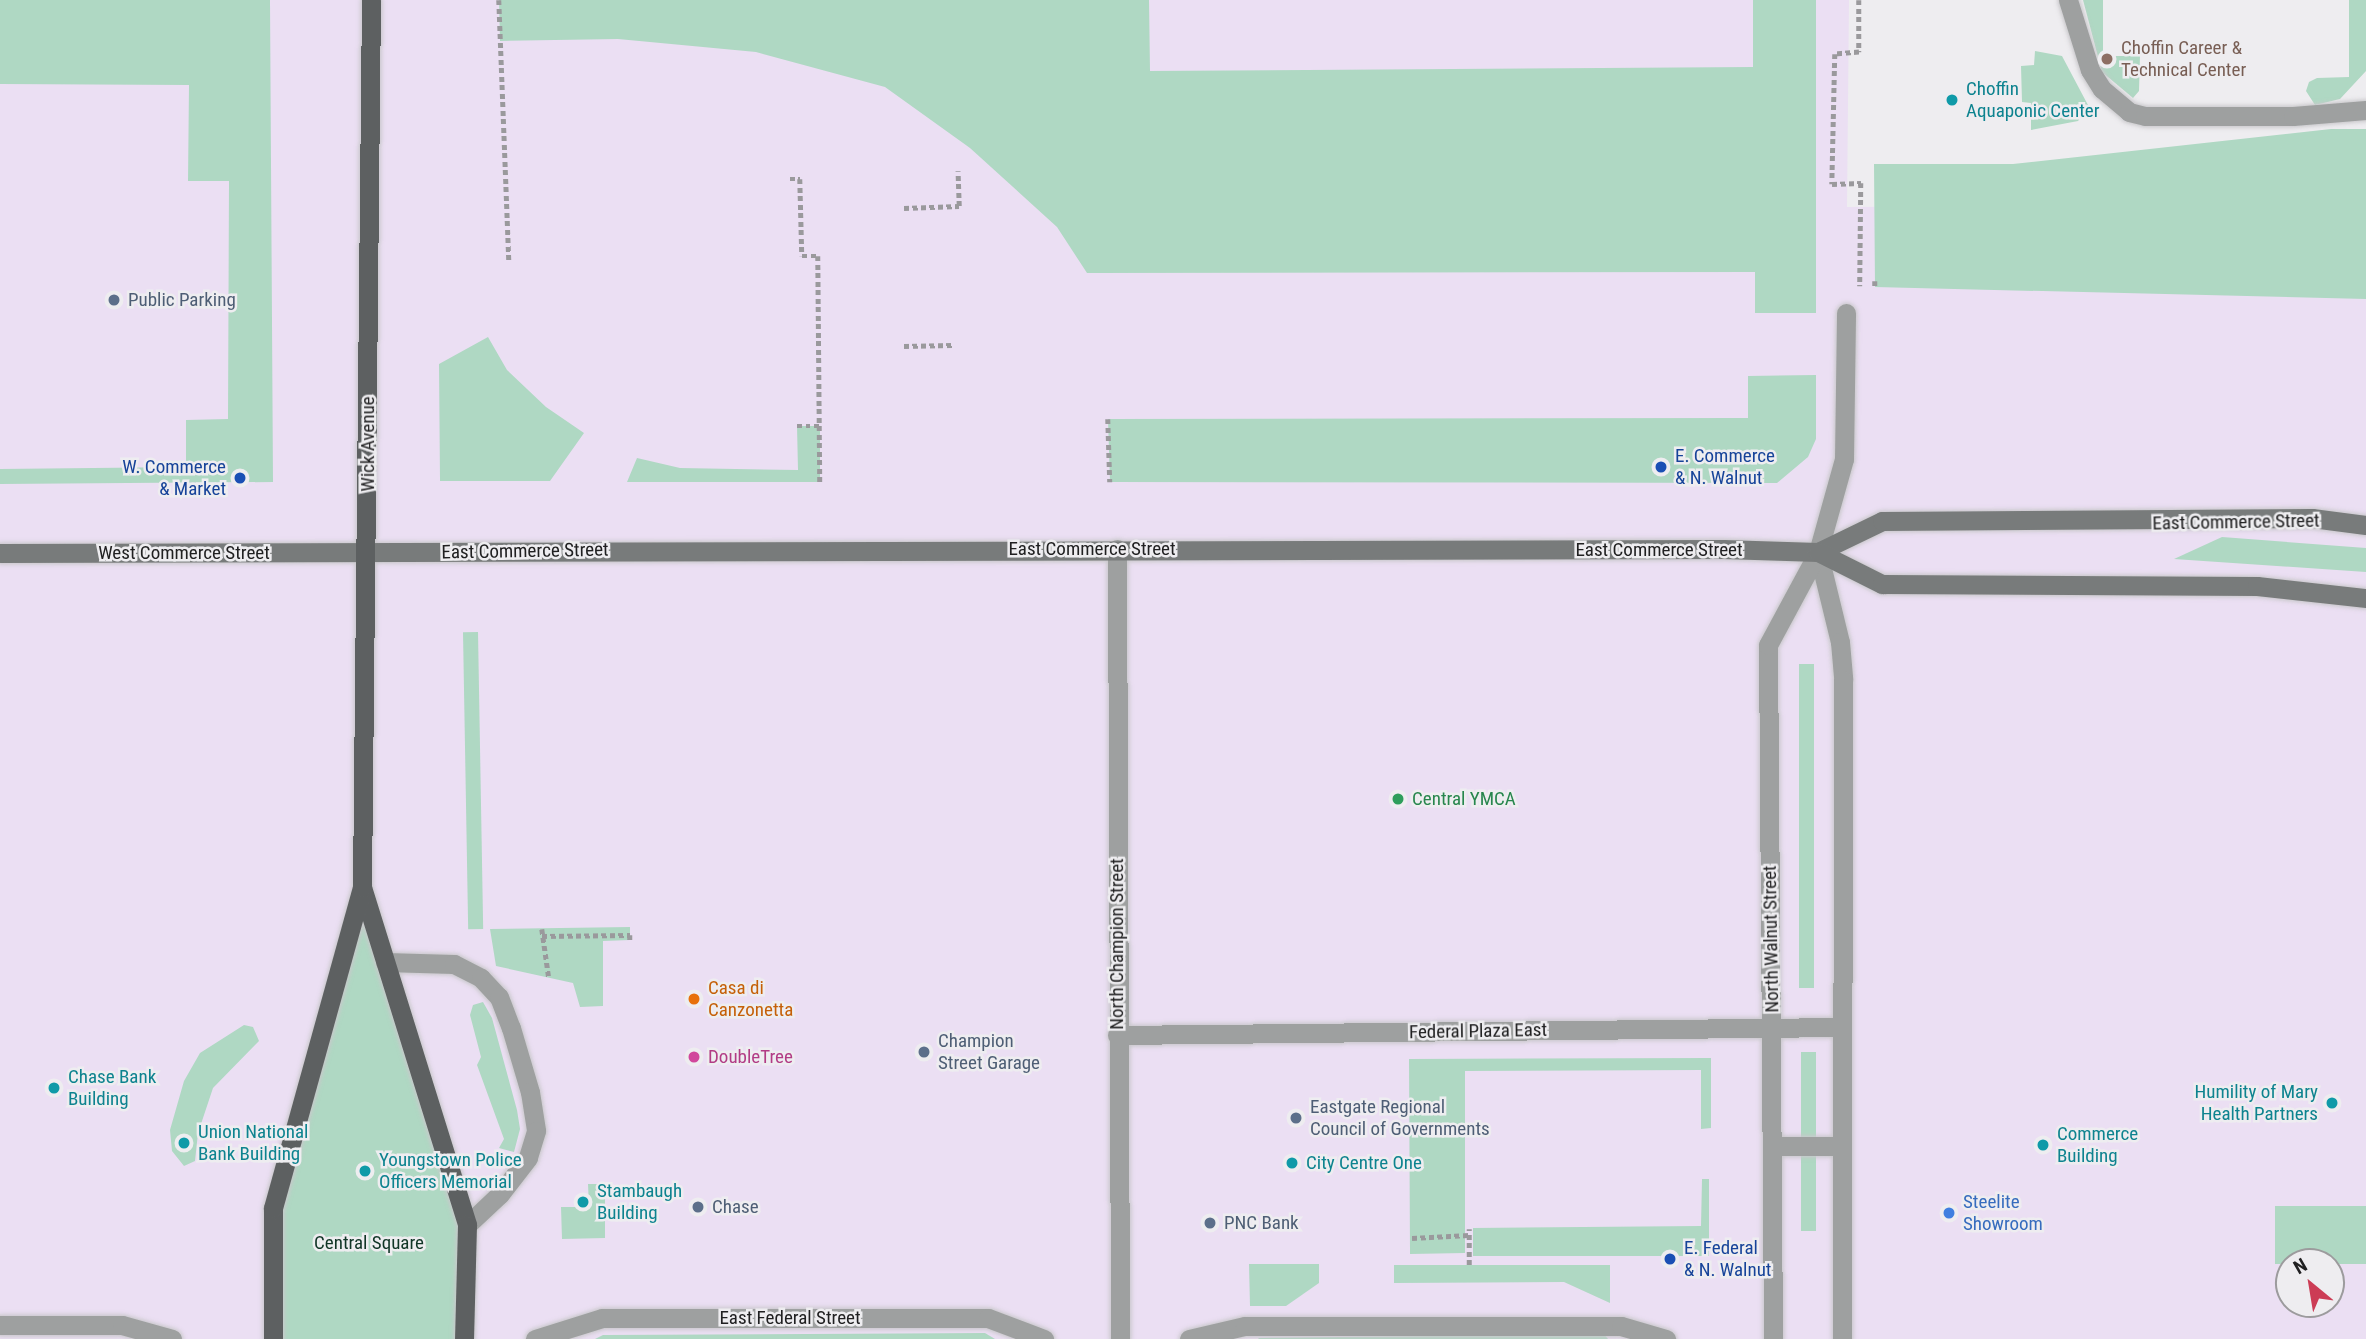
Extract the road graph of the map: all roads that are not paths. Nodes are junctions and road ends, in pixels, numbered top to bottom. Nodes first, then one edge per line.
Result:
1 (370, 0) edge
2 (2068, 0) edge
3 (2366, 110) edge
4 (1846, 313) dead end
5 (2366, 525) edge
6 (1116, 549) junction
7 (1818, 552) junction
8 (0, 553) edge
9 (367, 553) junction
10 (2366, 598) edge
11 (362, 887) junction
12 (385, 961) junction
13 (1840, 1027) junction
14 (1772, 1028) junction
15 (1117, 1035) junction
16 (1772, 1146) junction
17 (1841, 1146) junction
18 (467, 1225) junction
19 (0, 1325) edge
20 (172, 1339) edge
21 (273, 1339) edge
22 (464, 1339) edge
23 (534, 1339) edge
24 (1044, 1339) edge
25 (1120, 1339) edge
26 (1189, 1339) edge
27 (1666, 1339) edge
28 (1773, 1339) edge
29 (1842, 1339) edge

1 - 9 main road, Wick Avenue
2 - 3 street
4 - 7 street, North Walnut Street
5 - 7 main road, East Commerce Street
6 - 7 main road, East Commerce Street
6 - 9 main road, East Commerce Street
6 - 15 street, North Champion Street
7 - 10 main road, East Commerce Street
7 - 13 street, North Walnut Street
7 - 14 street, North Walnut Street
8 - 9 main road, West Commerce Street
9 - 11 main road, Wick Avenue
11 - 12 main road
11 - 21 main road
12 - 18 main road
12 - 18 street
13 - 14 street, Federal Plaza East
13 - 17 street, North Walnut Street
14 - 15 street, Federal Plaza East
14 - 16 street, North Walnut Street
15 - 25 street, North Champion Street
16 - 17 street
16 - 28 street, North Walnut Street
17 - 29 street, North Walnut Street
18 - 22 main road
19 - 20 street
23 - 24 street, East Federal Street
26 - 27 street

